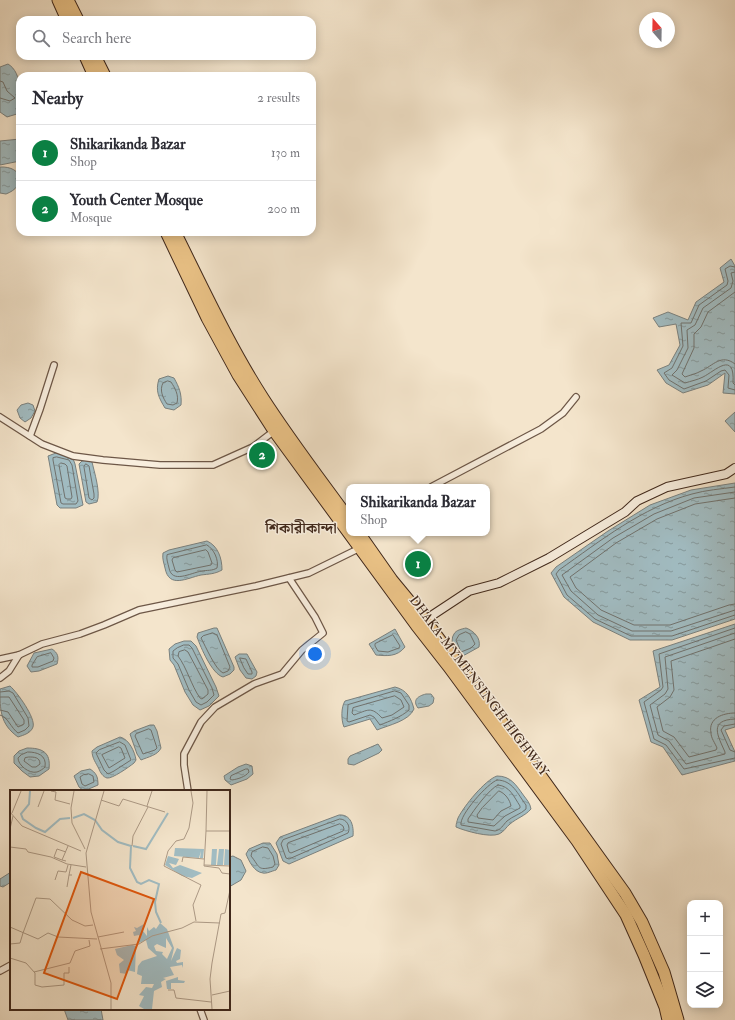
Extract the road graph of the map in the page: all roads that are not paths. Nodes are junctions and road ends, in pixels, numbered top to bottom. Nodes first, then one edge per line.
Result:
1 (58, 0) edge
2 (68, 0) edge
3 (65, 16) edge
4 (76, 16) edge
5 (86, 60) edge
6 (97, 60) edge
7 (92, 72) edge
8 (103, 72) edge
9 (168, 236) edge
10 (177, 236) edge
11 (54, 365) dead end
12 (576, 397) dead end
13 (0, 417) edge
14 (274, 431) junction
15 (30, 436) junction
16 (735, 468) edge
17 (437, 484) edge
18 (346, 515) edge
19 (346, 529) edge
20 (351, 536) edge
21 (361, 536) edge
22 (360, 548) junction
23 (289, 578) junction
24 (420, 623) junction
25 (19, 655) junction
26 (0, 659) edge
27 (0, 678) edge
28 (188, 790) edge
29 (10, 966) edge
30 (0, 971) edge
31 (200, 1010) edge
32 (204, 1020) edge
33 (668, 1020) edge
34 (678, 1020) edge

1 - 3 highway
2 - 4 highway
5 - 7 highway
6 - 8 highway
9 - 14 highway, DHAKA-MYMENSINGH HIGHWAY
10 - 18 highway
11 - 15 street
12 - 17 street
13 - 15 street
14 - 15 street
14 - 19 highway, DHAKA-MYMENSINGH HIGHWAY
16 - 24 street
20 - 22 highway, DHAKA-MYMENSINGH HIGHWAY
21 - 24 highway, DHAKA-MYMENSINGH HIGHWAY
22 - 23 street
22 - 24 highway, DHAKA-MYMENSINGH HIGHWAY
23 - 25 street
23 - 28 street
24 - 33 highway, DHAKA-MYMENSINGH HIGHWAY
24 - 34 highway, DHAKA-MYMENSINGH HIGHWAY
25 - 26 street
25 - 27 street
29 - 30 street
31 - 32 street

